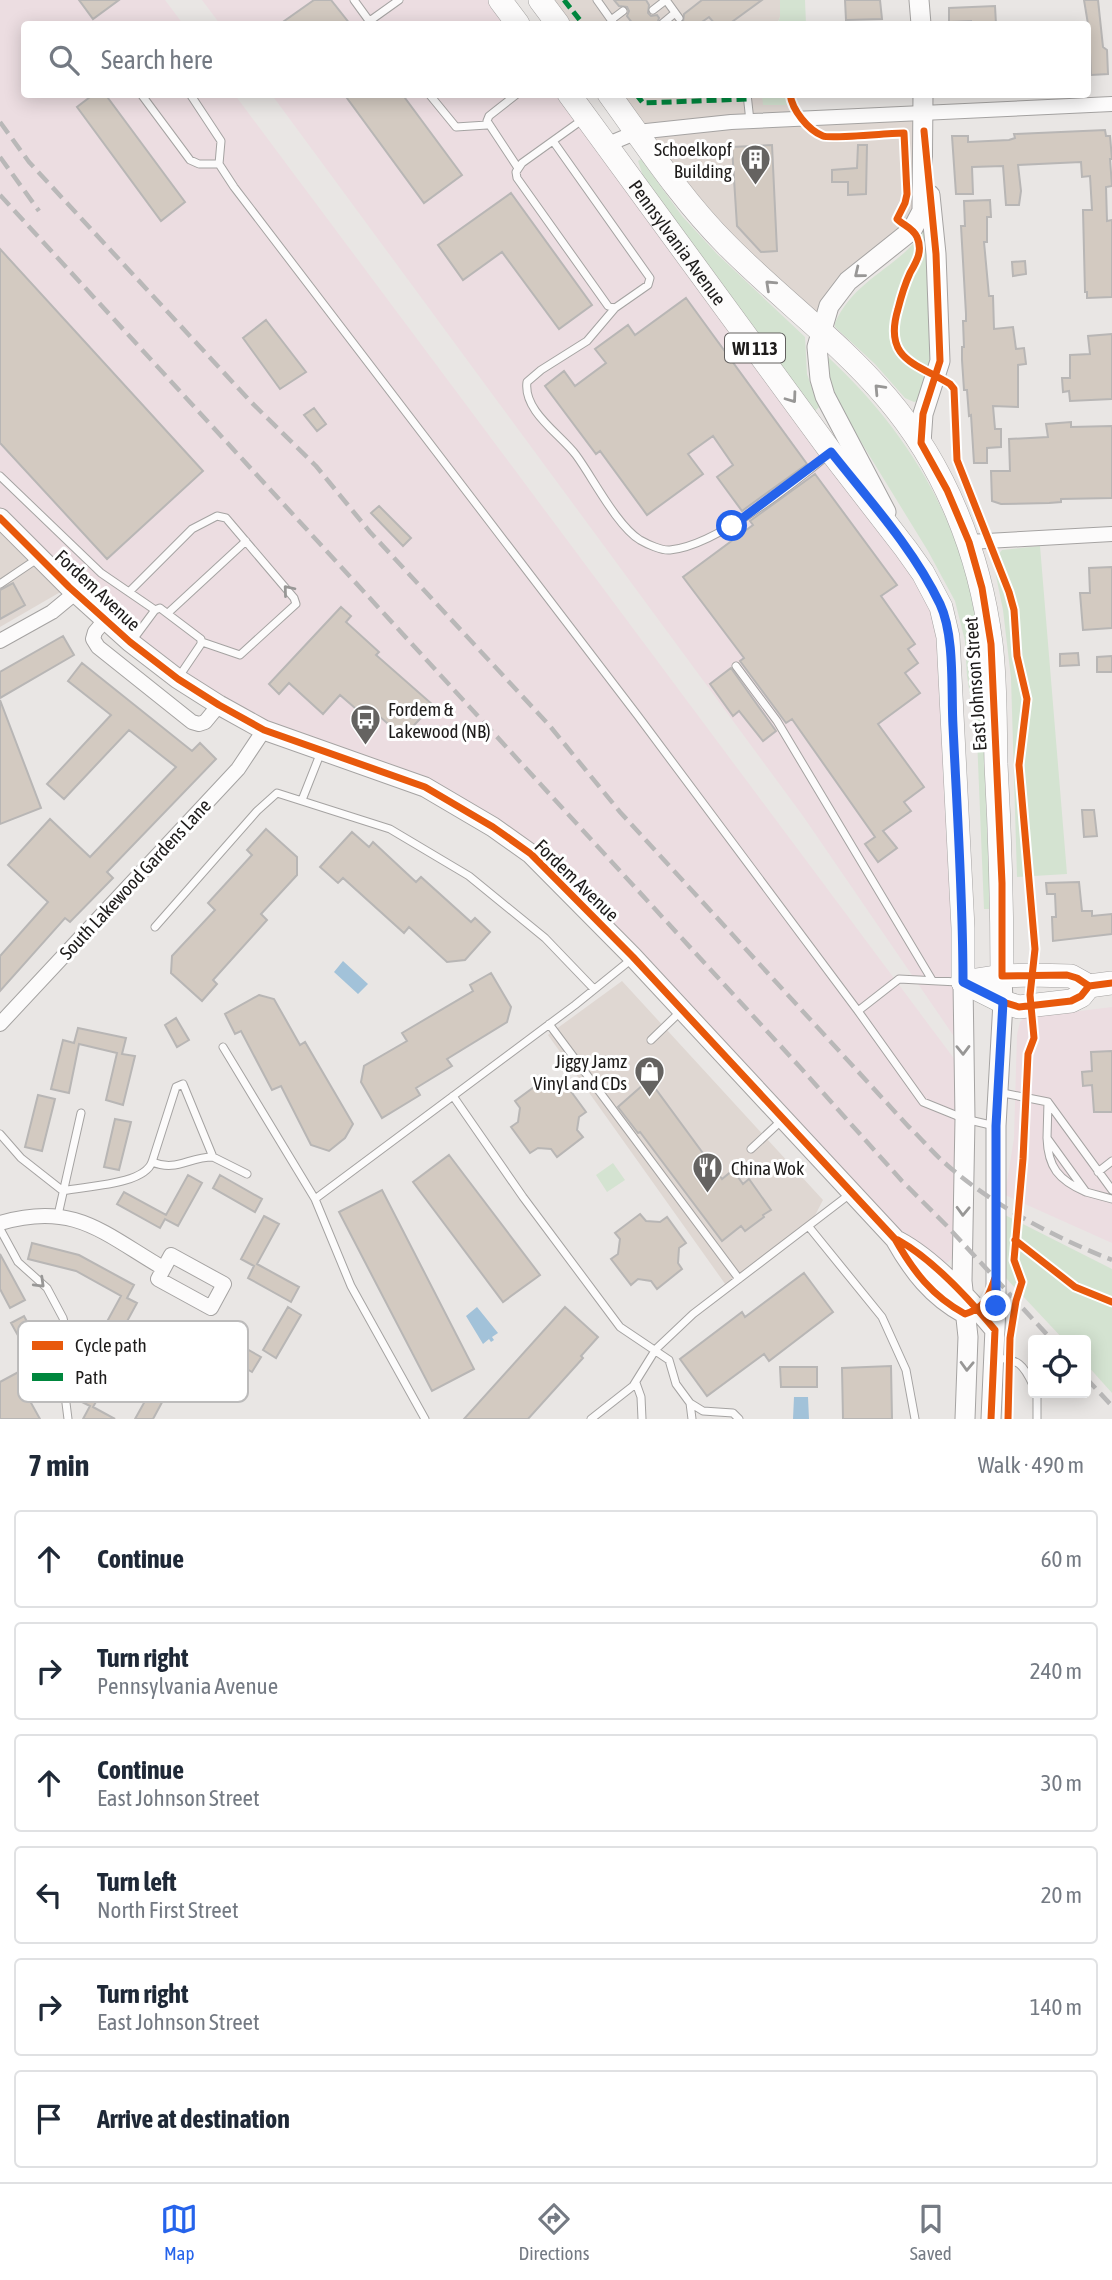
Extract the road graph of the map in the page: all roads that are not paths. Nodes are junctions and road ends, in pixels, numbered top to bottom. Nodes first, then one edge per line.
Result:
1 (354, 0) edge
2 (399, 0) edge
3 (500, 0) edge
4 (540, 0) edge
5 (597, 0) edge
6 (666, 0) edge
7 (919, 0) edge
8 (653, 10) dead end
9 (623, 11) dead end
10 (370, 21) edge
11 (373, 21) edge
12 (516, 21) edge
13 (556, 21) edge
14 (612, 21) edge
15 (614, 21) edge
16 (666, 21) edge
17 (921, 21) edge
18 (144, 98) edge
19 (193, 98) edge
20 (432, 98) edge
21 (512, 98) edge
22 (572, 98) edge
23 (612, 98) edge
24 (747, 98) edge
25 (1112, 104) edge
26 (924, 112) edge
27 (586, 117) junction
28 (750, 121) junction
29 (487, 125) junction
30 (637, 132) junction
31 (553, 141) junction
32 (606, 145) junction
33 (219, 164) junction
34 (518, 168) junction
35 (615, 308) junction
36 (820, 332) junction
37 (921, 443) junction
38 (831, 452) junction
39 (0, 476) edge
40 (0, 518) edge
41 (1112, 534) edge
42 (246, 541) junction
43 (969, 542) junction
44 (906, 549) junction
45 (39, 557) junction
46 (0, 584) edge
47 (129, 592) junction
48 (75, 593) junction
49 (155, 610) junction
50 (168, 613) junction
51 (105, 620) junction
52 (0, 640) edge
53 (130, 642) junction
54 (202, 642) junction
55 (736, 666) dead end
56 (178, 678) junction
57 (219, 705) junction
58 (264, 730) junction
59 (321, 751) junction
60 (302, 800) junction
61 (155, 927) dead end
62 (633, 957) junction
63 (1002, 976) junction
64 (932, 980) junction
65 (963, 982) junction
66 (1112, 983) edge
67 (1089, 986) junction
68 (594, 989) junction
69 (1003, 1002) junction
70 (682, 1011) junction
71 (858, 1011) junction
72 (0, 1024) edge
73 (549, 1024) junction
74 (651, 1040) dead end
75 (223, 1047) dead end
76 (998, 1092) junction
77 (453, 1096) junction
78 (1048, 1102) junction
79 (81, 1113) dead end
80 (965, 1119) junction
81 (783, 1120) junction
82 (996, 1126) junction
83 (0, 1134) edge
84 (751, 1149) dead end
85 (213, 1157) junction
86 (152, 1161) junction
87 (1112, 1161) edge
88 (1098, 1172) junction
89 (247, 1174) dead end
90 (1112, 1190) edge
91 (63, 1191) junction
92 (851, 1194) junction
93 (315, 1199) junction
94 (1112, 1199) edge
95 (58, 1215) junction
96 (0, 1223) edge
97 (808, 1227) junction
98 (0, 1229) edge
99 (895, 1239) junction
100 (962, 1243) junction
101 (913, 1249) junction
102 (163, 1268) dead end
103 (995, 1278) junction
104 (739, 1279) junction
105 (969, 1306) junction
106 (64, 1321) edge
107 (995, 1330) junction
108 (656, 1349) junction
109 (994, 1358) junction
110 (1028, 1374) edge
111 (636, 1382) junction
112 (1037, 1398) edge
113 (690, 1403) junction
114 (425, 1419) edge
115 (591, 1419) edge
116 (642, 1419) edge
117 (692, 1419) edge
118 (739, 1419) edge
119 (915, 1419) edge
120 (965, 1419) edge
121 (991, 1419) edge
122 (1037, 1419) edge

1 - 10 lane
2 - 11 lane
3 - 12 main road
4 - 13 main road
5 - 14 lane
6 - 8 lane
6 - 16 lane
7 - 17 street
9 - 15 lane
18 - 33 lane
19 - 33 lane
20 - 29 lane
21 - 29 lane
22 - 27 main road, Pennsylvania Avenue / WI 113
23 - 30 main road, Pennsylvania Avenue / WI 113
24 - 28 lane
25 - 26 street
26 - 28 street
26 -> 36 street
26 - 37 street
27 - 31 lane
27 - 32 main road, Pennsylvania Avenue / WI 113
28 - 30 street
29 - 34 lane
30 - 32 street
36 -> 30 main road, Pennsylvania Avenue / WI 113
31 - 34 lane
31 - 35 lane
32 -> 38 main road, Pennsylvania Avenue / WI 113
33 - 71 lane
34 - 35 lane
35 - 38 lane
37 -> 36 main road, Pennsylvania Avenue / WI 113
36 - 44 street
37 - 43 main road, East Johnson Street / WI 113
38 - 44 main road, Pennsylvania Avenue / WI 113
39 - 47 lane
40 - 45 street, Fordem Avenue
41 - 43 street
42 - 47 lane
42 - 50 lane
54 -> 42 lane
43 - 63 main road, East Johnson Street / WI 113
44 - 65 main road, Pennsylvania Avenue / WI 113
45 - 46 lane
45 - 48 street, Fordem Avenue
47 - 49 lane
48 - 51 street, Fordem Avenue
48 - 52 street
49 - 50 lane
49 - 53 lane
50 - 54 lane
51 - 53 street, Fordem Avenue
51 - 57 street
53 - 56 street, Fordem Avenue
54 - 56 lane
55 - 64 lane
56 - 57 street, Fordem Avenue
57 - 58 street, Fordem Avenue
58 - 59 street, Fordem Avenue
58 - 72 street, South Lakewood Gardens Lane
59 - 60 lane
59 - 62 street, Fordem Avenue
60 - 61 lane
60 - 68 lane
62 - 68 lane
62 - 70 street, Fordem Avenue
63 - 65 main road
63 - 67 main road
63 - 69 street, East Johnson Street
64 - 65 lane
64 - 71 lane
65 - 69 main road
65 -> 80 street
66 - 67 main road
67 - 69 main road
68 - 73 lane
69 - 76 street, East Johnson Street
70 - 74 lane
70 - 81 street, Fordem Avenue
71 - 80 lane
73 - 77 lane
73 - 104 lane
75 - 93 lane
76 - 78 lane
76 - 82 street, East Johnson Street
77 - 93 lane
77 - 108 lane
78 - 88 lane
78 - 94 lane
79 - 91 lane
80 - 82 lane
80 -> 100 street
81 - 84 lane
81 - 92 street, Fordem Avenue
82 - 103 street, East Johnson Street
83 - 91 lane
85 - 86 lane
85 - 86 lane
85 - 89 lane
86 - 91 lane
87 - 88 lane
88 - 90 lane
91 - 95 lane
92 - 97 lane
92 - 99 street, Fordem Avenue
93 - 114 lane
95 - 96 street
95 - 102 street
97 - 104 lane
97 - 119 lane
98 -> 106 lane
99 - 101 street, Fordem Avenue
99 - 105 street, Fordem Avenue
100 - 101 street
100 - 105 street
101 - 105 street, Fordem Avenue
103 - 105 street
103 - 107 street, East Johnson Street
104 - 108 lane
105 - 107 street, Fordem Avenue
105 -> 120 street
107 - 109 street, East Johnson Street
108 - 111 lane
108 - 113 lane
109 - 110 lane
109 - 121 street, East Johnson Street
111 - 115 lane
111 - 116 lane
112 - 122 lane
113 - 117 lane
113 - 118 lane

